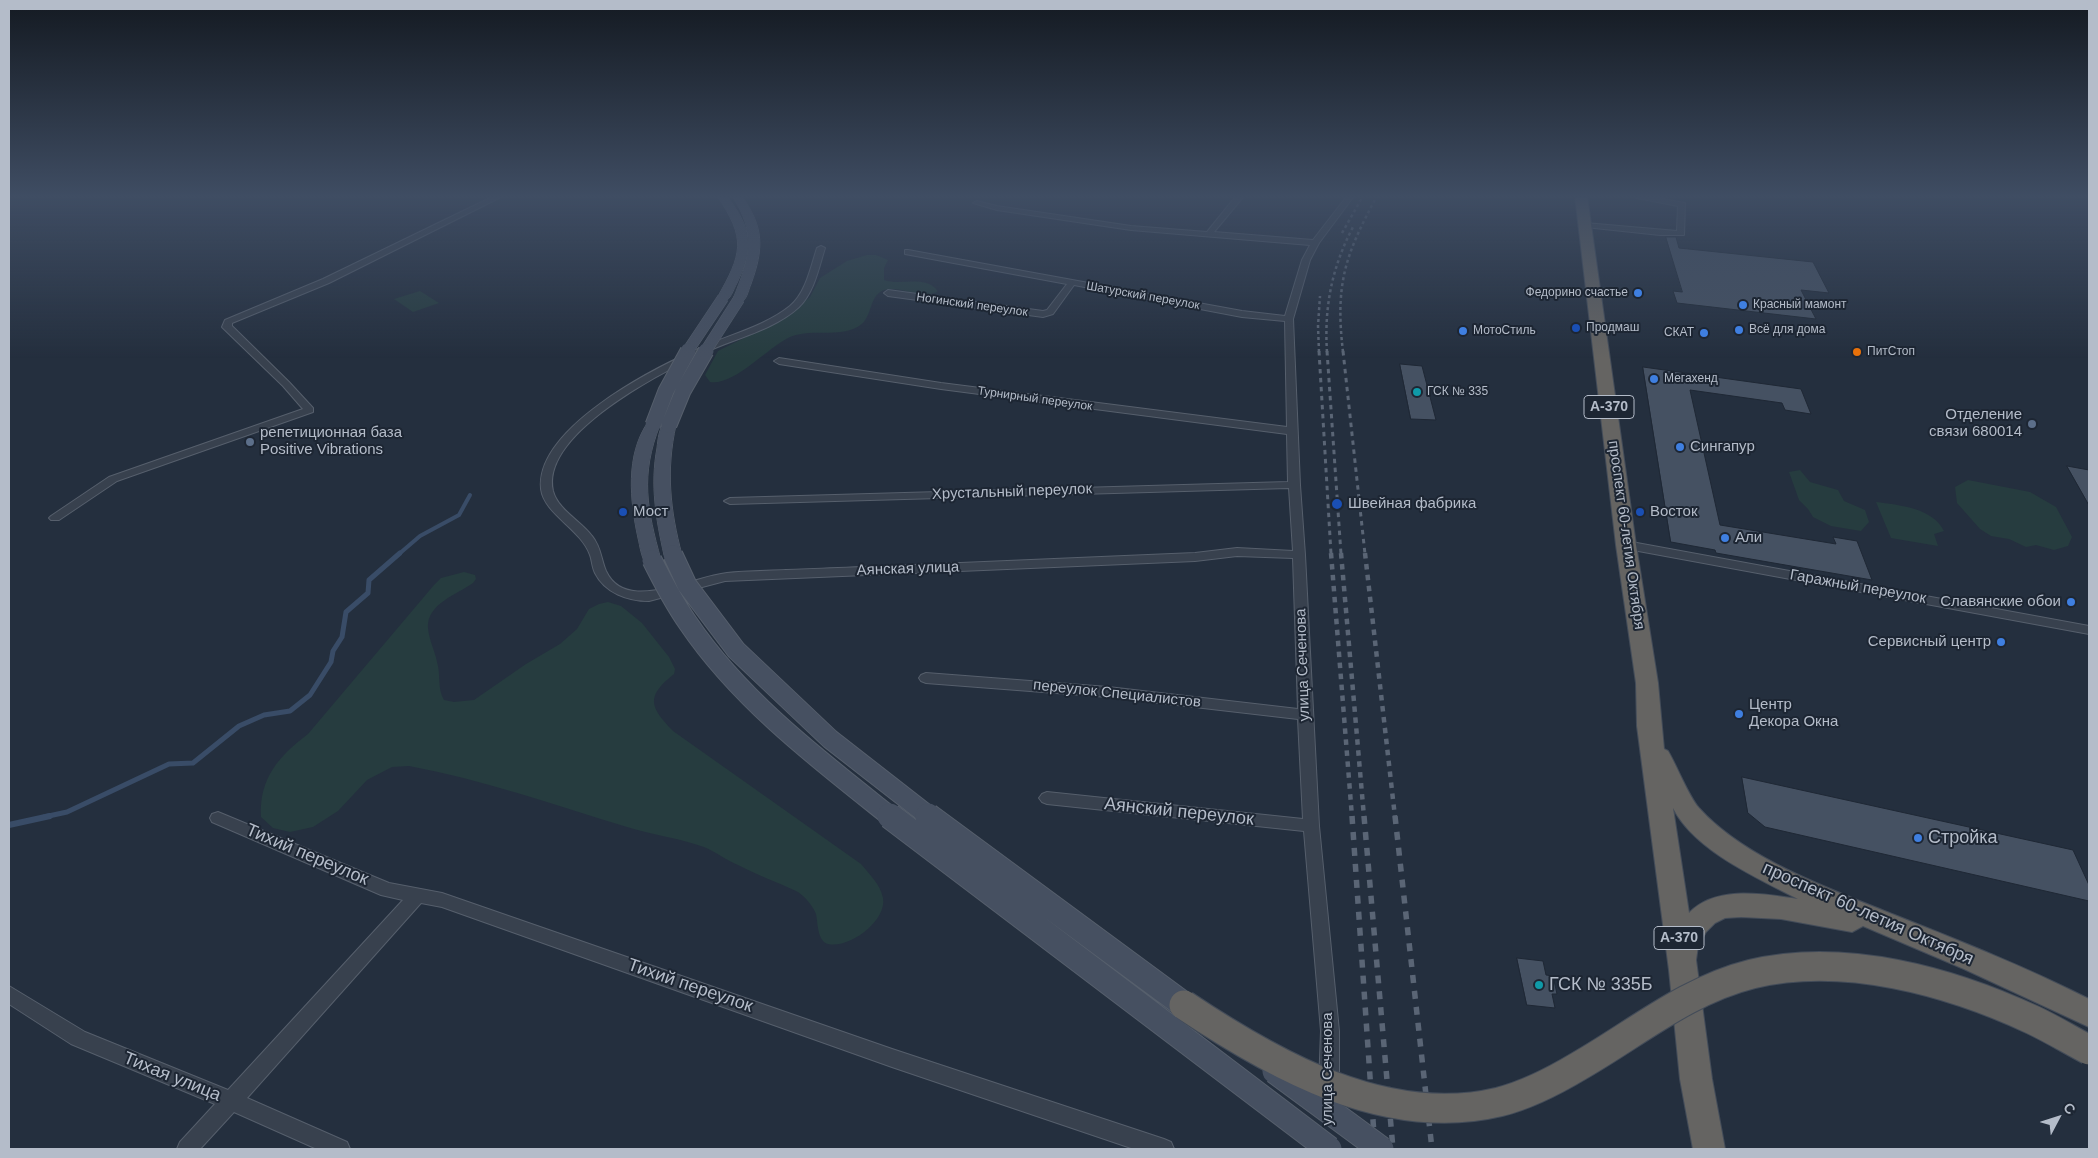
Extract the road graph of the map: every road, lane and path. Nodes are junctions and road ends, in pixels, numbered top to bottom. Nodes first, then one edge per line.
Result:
1 (389, 250) edge
2 (740, 250) edge
3 (753, 250) edge
4 (820, 250) edge
5 (1311, 250) edge
6 (1588, 250) edge
7 (908, 252) dead end
8 (1072, 283) junction
9 (888, 293) dead end
10 (1289, 319) junction
11 (779, 361) dead end
12 (661, 425) junction
13 (1292, 431) junction
14 (1294, 485) junction
15 (730, 501) dead end
16 (55, 518) dead end
17 (1626, 545) junction
18 (1299, 555) junction
19 (663, 558) junction
20 (2089, 630) edge
21 (926, 678) dead end
22 (1306, 715) junction
23 (1649, 726) junction
24 (1047, 798) dead end
25 (218, 818) dead end
26 (1311, 826) junction
27 (418, 895) junction
28 (1898, 930) junction
29 (1683, 970) junction
30 (9, 994) edge
31 (1184, 1005) junction
32 (2089, 1014) edge
33 (2089, 1050) edge
34 (232, 1101) junction
35 (187, 1149) edge
36 (340, 1149) edge
37 (1164, 1149) edge
38 (1329, 1149) edge
39 (1381, 1149) edge
40 (1710, 1149) edge

1 - 16 street
2 - 12 main road, bridge
3 - 12 main road, bridge
4 - 18 street, Аянская улица
5 - 10 street, улица Сеченова
6 - 17 highway, проспект 60-летия Октября / А-370
7 - 8 street, Шатурский переулок
8 - 9 street, Ногинский переулок
8 - 10 street, Шатурский переулок
10 - 13 street, улица Сеченова
11 - 13 street, Турнирный переулок
12 - 19 main road
12 - 19 main road
13 - 14 street, улица Сеченова
14 - 15 street, Хрустальный переулок
14 - 18 street, улица Сеченова
17 - 20 street, Гаражный переулок
17 - 23 highway, проспект 60-летия Октября / А-370
18 - 22 street, улица Сеченова
19 - 31 main road, bridge
19 - 38 main road, bridge
21 - 22 street, переулок Специалистов
22 - 26 street, улица Сеченова
23 - 28 highway, проспект 60-летия Октября / А-370
23 - 29 highway, проспект 60-летия Октября / А-370
24 - 26 street, Аянский переулок
25 - 27 street, Тихий переулок
26 - 38 street, улица Сеченова
27 - 34 street
27 - 37 street, Тихий переулок
28 - 29 highway, А-370
28 - 32 highway, проспект 60-летия Октября / А-370
29 - 40 highway, проспект 60-летия Октября / А-370
30 - 34 street, Тихая улица
31 - 33 highway, bridge
31 - 39 main road, bridge
34 - 35 street
34 - 36 street, Тихая улица

